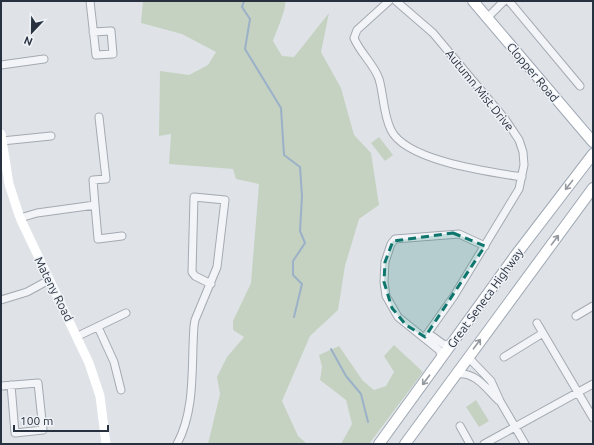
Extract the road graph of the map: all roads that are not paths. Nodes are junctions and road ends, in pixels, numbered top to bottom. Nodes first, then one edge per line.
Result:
1 (90, 1) edge
2 (389, 1) edge
3 (396, 1) edge
4 (473, 1) edge
5 (504, 1) edge
6 (509, 1) edge
7 (488, 17) junction
8 (93, 32) dead end
9 (44, 59) dead end
10 (1, 65) edge
11 (580, 86) dead end
12 (99, 117) dead end
13 (51, 136) dead end
14 (1, 138) edge
15 (593, 142) edge
16 (593, 154) edge
17 (522, 177) junction
18 (593, 188) edge
19 (95, 205) junction
20 (20, 218) junction
21 (122, 236) dead end
22 (485, 246) junction
23 (49, 280) junction
24 (211, 284) junction
25 (1, 300) edge
26 (593, 306) edge
27 (126, 313) dead end
28 (576, 316) dead end
29 (537, 323) dead end
30 (98, 327) junction
31 (543, 333) junction
32 (78, 336) junction
33 (425, 337) junction
34 (452, 345) junction
35 (468, 357) junction
36 (504, 357) dead end
37 (440, 362) junction
38 (456, 374) junction
39 (593, 384) edge
40 (11, 385) junction
41 (1, 386) edge
42 (121, 390) dead end
43 (579, 391) junction
44 (500, 401) junction
45 (593, 418) edge
46 (460, 426) dead end
47 (515, 426) junction
48 (106, 444) edge
49 (177, 444) edge
50 (379, 444) edge
51 (405, 444) edge
52 (470, 444) edge
53 (484, 444) edge
54 (525, 444) edge

1 - 8 street
2 - 17 street
3 - 17 street, Autumn Mist Drive
4 - 7 main road, Clopper Road
5 - 7 street
6 - 11 street
7 - 15 main road, Clopper Road
9 - 10 street
12 - 19 street
13 - 14 street
14 - 20 street, Mateny Road
16 -> 34 main road, Great Seneca Highway
17 - 22 street, Autumn Mist Drive
35 -> 18 main road, Great Seneca Highway
19 - 20 street
19 - 21 street
20 - 23 street, Mateny Road
22 - 33 street, Autumn Mist Drive
22 - 33 street
23 - 25 street
23 - 32 street, Mateny Road
24 - 24 street
24 - 49 street
26 - 28 street
27 - 30 street
29 - 31 street
30 - 32 street
30 - 42 street
31 - 36 street
31 - 43 street
32 - 48 street, Mateny Road
33 - 34 street
33 - 37 street
34 - 37 main road, Great Seneca Highway
35 - 38 main road, Great Seneca Highway
35 - 44 street
37 -> 50 main road, Great Seneca Highway
38 - 44 street
38 - 51 main road, Great Seneca Highway
39 - 43 street
40 - 40 street
40 - 41 street
43 - 45 street
43 - 47 street
44 - 47 street
46 - 52 street
47 - 53 street
47 - 54 street

